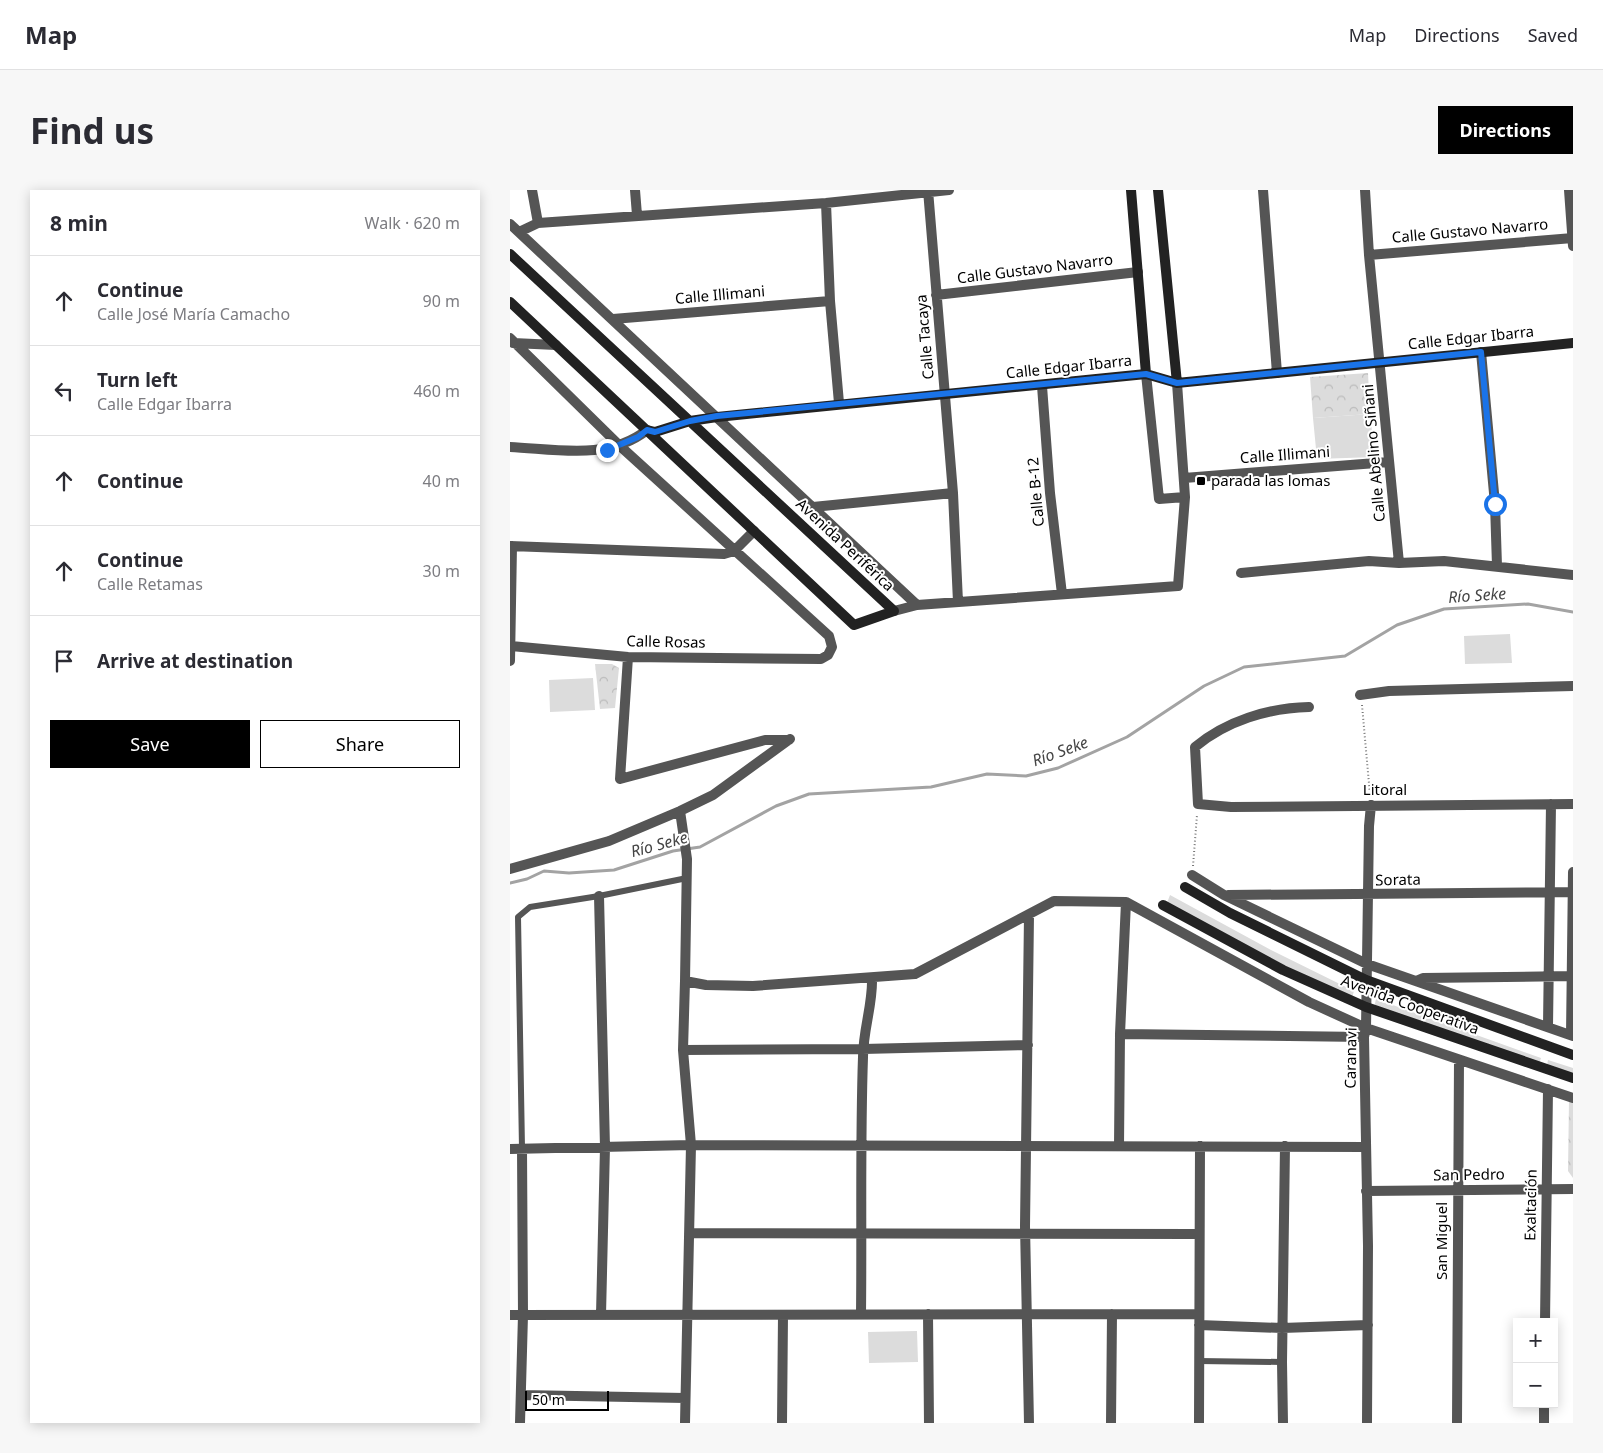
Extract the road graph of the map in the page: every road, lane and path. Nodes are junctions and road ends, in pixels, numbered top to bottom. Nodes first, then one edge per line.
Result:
1 (532, 190) edge
2 (635, 190) edge
3 (949, 190) edge
4 (1131, 190) edge
5 (1158, 190) edge
6 (1263, 190) edge
7 (1365, 190) edge
8 (1569, 190) edge
9 (928, 191) edge
10 (826, 203) junction
11 (637, 215) junction
12 (538, 223) junction
13 (510, 224) edge
14 (518, 232) junction
15 (1573, 238) edge
16 (1573, 246) edge
17 (510, 254) edge
18 (1369, 255) junction
19 (1138, 272) junction
20 (936, 295) junction
21 (830, 301) junction
22 (510, 302) edge
23 (613, 319) junction
24 (512, 341) edge
25 (1573, 343) edge
26 (556, 345) junction
27 (1481, 352) junction
28 (1380, 362) junction
29 (1277, 373) junction
30 (1146, 374) junction
31 (1177, 383) junction
32 (1042, 386) junction
33 (944, 394) junction
34 (838, 403) junction
35 (717, 416) junction
36 (690, 421) junction
37 (647, 430) junction
38 (620, 446) junction
39 (510, 447) edge
40 (1390, 462) junction
41 (1184, 478) junction
42 (952, 493) junction
43 (1185, 497) junction
44 (813, 507) junction
45 (754, 531) junction
46 (511, 546) edge
47 (734, 551) junction
48 (1399, 563) junction
49 (1497, 566) junction
50 (1241, 573) dead end
51 (1573, 575) edge
52 (1062, 594) junction
53 (958, 602) junction
54 (917, 606) junction
55 (894, 611) junction
56 (510, 646) edge
57 (628, 657) junction
58 (510, 661) edge
59 (1573, 686) edge
60 (1360, 695) joint
61 (1309, 706) dead end
62 (1198, 804) junction
63 (1551, 804) junction
64 (1573, 804) edge
65 (1371, 805) junction
66 (680, 811) junction
67 (510, 870) edge
68 (1573, 872) edge
69 (1192, 875) joint
70 (687, 878) junction
71 (1185, 888) dead end
72 (1550, 892) junction
73 (1573, 892) edge
74 (1224, 895) junction
75 (1368, 895) junction
76 (599, 896) junction
77 (1126, 902) junction
78 (1163, 905) dead end
79 (1029, 915) junction
80 (1367, 964) junction
81 (1549, 975) junction
82 (1572, 976) edge
83 (872, 978) junction
84 (1366, 980) junction
85 (685, 981) junction
86 (1415, 982) junction
87 (1366, 1008) junction
88 (1548, 1026) junction
89 (1365, 1032) junction
90 (1120, 1034) junction
91 (1572, 1035) edge
92 (1028, 1045) junction
93 (683, 1050) junction
94 (863, 1050) junction
95 (1573, 1055) edge
96 (1459, 1060) junction
97 (1573, 1078) edge
98 (1548, 1089) junction
99 (1573, 1098) edge
100 (691, 1145) junction
101 (860, 1146) junction
102 (1118, 1146) junction
103 (1200, 1146) junction
104 (1284, 1146) junction
105 (605, 1147) junction
106 (1366, 1147) junction
107 (522, 1148) junction
108 (1025, 1148) junction
109 (510, 1149) edge
110 (1546, 1189) junction
111 (1573, 1189) edge
112 (1457, 1190) junction
113 (1366, 1191) junction
114 (689, 1233) junction
115 (862, 1233) junction
116 (1198, 1234) junction
117 (1025, 1235) junction
118 (861, 1314) junction
119 (928, 1314) junction
120 (1027, 1314) junction
121 (1112, 1314) junction
122 (1199, 1314) junction
123 (510, 1315) edge
124 (523, 1315) junction
125 (601, 1315) junction
126 (687, 1315) junction
127 (783, 1315) junction
128 (1545, 1318) edge
129 (1199, 1325) junction
130 (1368, 1326) junction
131 (1282, 1328) junction
132 (1198, 1361) junction
133 (1282, 1362) junction
134 (521, 1395) junction
135 (685, 1398) junction
136 (1544, 1408) edge
137 (520, 1423) edge
138 (685, 1423) edge
139 (782, 1423) edge
140 (929, 1423) edge
141 (1029, 1423) edge
142 (1111, 1423) edge
143 (1199, 1423) edge
144 (1283, 1423) edge
145 (1367, 1423) edge
146 (1457, 1423) edge
147 (1544, 1423) edge

1 - 12 street
2 - 11 street
3 - 9 street
4 - 19 street
5 - 31 street
6 - 29 street
7 - 18 street, Calle Abelino Siñani
8 - 15 street
9 - 10 street
9 - 20 street, Calle Tacaya
10 - 11 street
10 - 21 street
11 - 12 street
12 - 14 street
13 - 14 street
14 - 23 street
15 - 16 street
15 - 18 street, Calle Gustavo Navarro
17 - 36 street, Avenida Periférica
18 - 28 street, Calle Abelino Siñani
19 - 20 street, Calle Gustavo Navarro
19 - 30 street
20 - 33 street, Calle Tacaya
21 - 23 street, Calle Illimani
21 - 34 street
22 - 26 street, Avenida Periférica
23 - 35 street
24 - 26 street
24 - 38 street
25 - 27 street, Calle Edgar Ibarra
26 - 37 street, Avenida Periférica
27 - 28 street, Calle Edgar Ibarra
27 - 49 street
28 - 29 street, Calle Edgar Ibarra
28 - 40 street, Calle Abelino Siñani
29 - 31 street, Calle Edgar Ibarra
30 - 31 street, Calle Edgar Ibarra
30 - 32 street, Calle Edgar Ibarra
30 - 43 street
31 - 41 street
32 - 33 street, Calle Edgar Ibarra
32 - 52 street, Calle B-12
33 - 34 street, Calle Edgar Ibarra
33 - 42 street, Calle Tacaya
34 - 35 street, Calle Edgar Ibarra
35 - 36 street, Calle Edgar Ibarra
35 - 44 street
36 - 37 street, Calle Edgar Ibarra
36 - 55 street, Avenida Periférica
37 - 38 street
37 - 45 street, Avenida Periférica
38 - 39 street
38 - 47 street
40 - 41 street, Calle Illimani
40 - 48 street, Calle Abelino Siñani
41 - 43 street
42 - 44 street
42 - 53 street, Calle Tacaya
43 - 52 street
44 - 54 street
45 - 47 street
45 - 55 street, Avenida Periférica
46 - 47 street
46 - 56 street
47 - 57 street, Calle Rosas
48 - 49 street
48 - 50 street
49 - 51 street
52 - 53 street
53 - 54 street
54 - 55 street
56 - 57 street, Calle Rosas
56 - 58 street
57 - 66 street
59 - 60 street
60 - 65 path
61 - 62 street
62 - 65 street, Litoral
62 - 69 path
63 - 64 street, Litoral
63 - 65 street, Litoral
63 - 72 street
65 - 75 street, Caranavi
66 - 67 street
66 - 70 street
68 - 73 street
69 - 74 street
70 - 76 lane
70 - 85 street
71 - 84 street, Avenida Cooperativa
72 - 73 street, Sorata
72 - 75 street, Sorata
72 - 81 street
73 - 82 street
74 - 75 street, Sorata
74 - 80 street
75 - 80 street, Caranavi
76 - 105 street
76 - 107 lane
77 - 79 street
77 - 89 street
77 - 90 street
78 - 87 street, Avenida Cooperativa
79 - 83 street
79 - 92 street
80 - 84 street, Caranavi
80 - 86 street
81 - 82 street
81 - 86 street
81 - 88 street
82 - 91 street
83 - 85 street
83 - 94 street
84 - 87 street, Caranavi
84 - 95 street, Avenida Cooperativa
85 - 93 street
86 - 88 street
87 - 89 street, Caranavi
87 - 97 street, Avenida Cooperativa
88 - 91 street
89 - 90 street
89 - 96 street
89 - 106 street, Caranavi
90 - 102 street
92 - 94 street
92 - 108 street
93 - 94 street
93 - 100 street
94 - 101 street
96 - 98 street
96 - 112 street, San Miguel
98 - 99 street
98 - 110 street, Exaltación
100 - 101 street
100 - 105 street
100 - 114 street
101 - 108 street
101 - 115 street
102 - 103 street
102 - 108 street
103 - 104 street
103 - 116 street
104 - 106 street
104 - 131 street
105 - 107 street
105 - 125 street
106 - 113 street, Caranavi
107 - 109 street
107 - 124 street
108 - 117 street
110 - 111 street, San Pedro
110 - 112 street, San Pedro
110 - 128 street, Exaltación
112 - 113 street, San Pedro
112 - 146 street, San Miguel
113 - 130 street, Caranavi
114 - 115 street
114 - 126 street
115 - 117 street
115 - 118 street
116 - 117 street
116 - 122 street
117 - 120 street
118 - 119 street
118 - 127 street
119 - 120 street
119 - 140 street
120 - 121 street
120 - 141 street
121 - 122 street
121 - 142 street
122 - 129 street
123 - 124 street
124 - 125 street
124 - 134 street
125 - 126 street
126 - 127 street
126 - 135 street
127 - 139 street
129 - 131 street
129 - 132 street
130 - 131 street
130 - 145 street, Caranavi
131 - 133 street
132 - 133 lane
132 - 143 street
133 - 144 street
134 - 135 street
134 - 137 street
135 - 138 street
136 - 147 street

